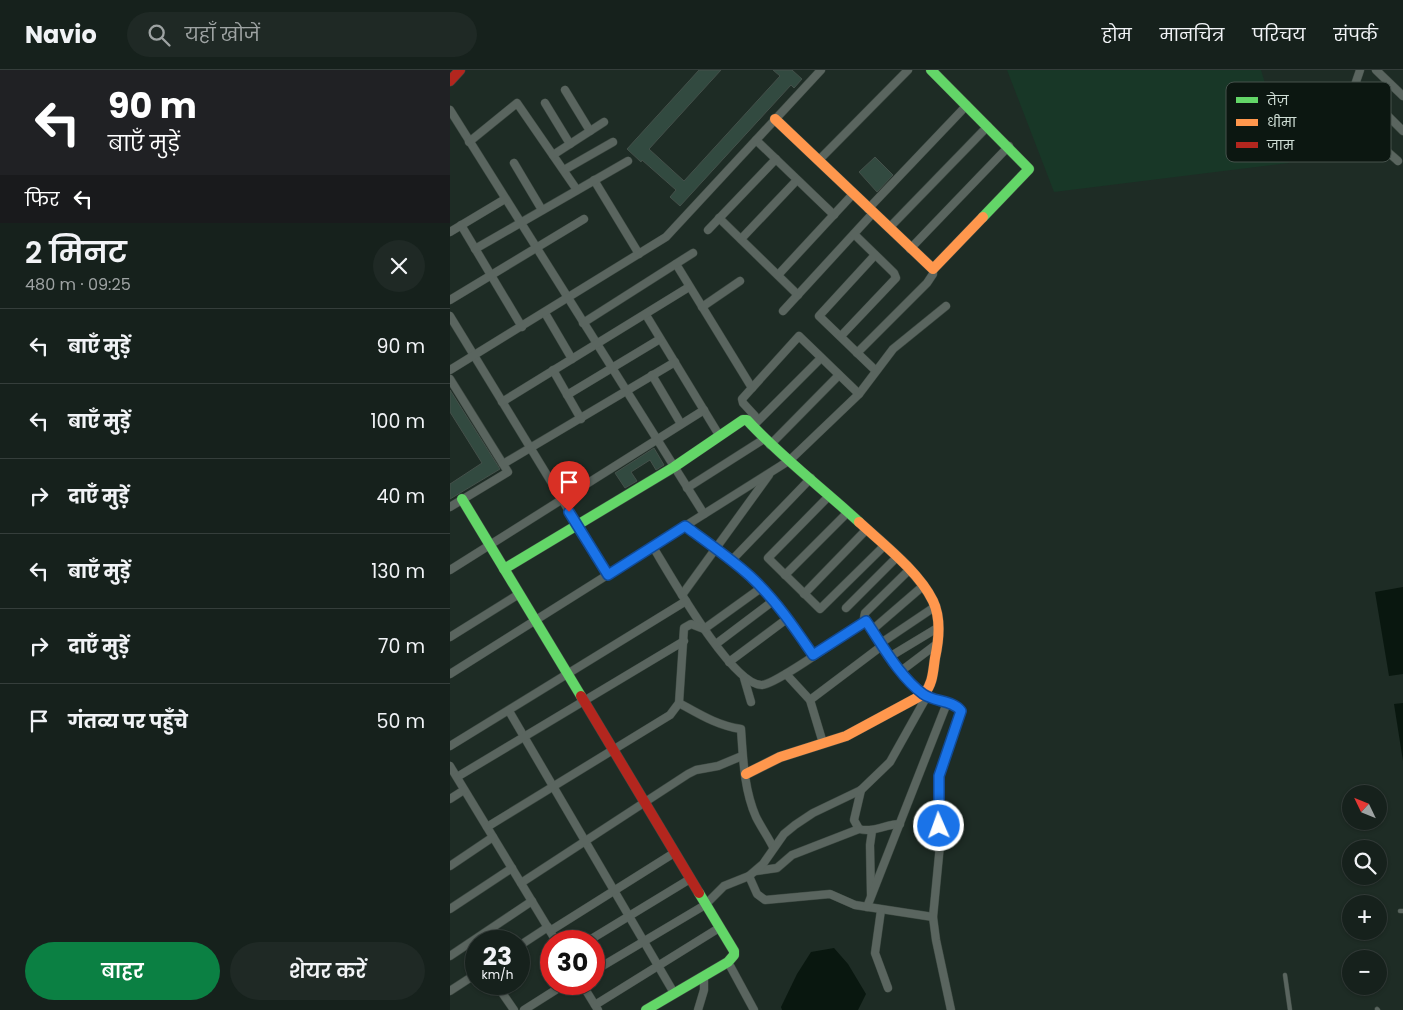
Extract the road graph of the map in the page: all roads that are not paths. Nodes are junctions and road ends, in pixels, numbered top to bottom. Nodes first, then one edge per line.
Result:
1 (460, 70) edge
2 (908, 70) edge
3 (931, 70) edge
4 (1376, 70) edge
5 (817, 71) edge
6 (450, 82) edge
7 (1388, 82) edge
8 (1391, 84) edge
9 (565, 90) dead end
10 (1403, 96) edge
11 (545, 103) dead end
12 (967, 105) junction
13 (450, 111) edge
14 (775, 119) junction
15 (1391, 119) edge
16 (604, 122) dead end
17 (988, 126) junction
18 (590, 131) junction
19 (1403, 131) edge
20 (756, 140) junction
21 (469, 142) junction
22 (613, 142) dead end
23 (570, 144) junction
24 (1009, 146) junction
25 (1391, 153) edge
26 (553, 155) junction
27 (776, 159) junction
28 (628, 161) dead end
29 (818, 161) junction
30 (1401, 161) edge
31 (514, 163) dead end
32 (564, 170) junction
33 (594, 180) junction
34 (797, 180) junction
35 (577, 190) junction
36 (853, 194) junction
37 (505, 199) junction
38 (542, 210) junction
39 (871, 211) junction
40 (834, 215) junction
41 (719, 218) junction
42 (584, 219) dead end
43 (520, 223) junction
44 (461, 225) junction
45 (889, 228) junction
46 (708, 230) dead end
47 (450, 232) edge
48 (854, 234) junction
49 (740, 239) junction
50 (536, 248) junction
51 (475, 249) junction
52 (910, 249) junction
53 (693, 253) dead end
54 (639, 254) junction
55 (875, 255) junction
56 (676, 264) junction
57 (933, 269) junction
58 (778, 275) junction
59 (491, 276) junction
60 (740, 281) dead end
61 (690, 287) junction
62 (798, 295) junction
63 (568, 299) junction
64 (450, 300) edge
65 (946, 306) dead end
66 (702, 307) junction
67 (782, 311) dead end
68 (545, 313) junction
69 (646, 315) junction
70 (450, 316) edge
71 (583, 322) junction
72 (522, 327) junction
73 (841, 336) junction
74 (660, 339) junction
75 (597, 344) junction
76 (857, 353) junction
77 (475, 355) junction
78 (821, 358) junction
79 (572, 359) junction
80 (675, 362) junction
81 (612, 368) junction
82 (450, 370) edge
83 (553, 370) junction
84 (876, 371) junction
85 (652, 375) junction
86 (839, 375) junction
87 (450, 379) edge
88 (752, 388) junction
89 (627, 391) junction
90 (567, 394) junction
91 (859, 394) junction
92 (502, 402) junction
93 (704, 410) junction
94 (580, 419) junction
95 (681, 424) junction
96 (752, 424) junction
97 (719, 435) junction
98 (656, 439) junction
99 (767, 442) junction
100 (529, 448) junction
101 (790, 460) junction
102 (503, 464) junction
103 (674, 467) junction
104 (771, 472) junction
105 (811, 478) junction
106 (687, 488) junction
107 (829, 496) junction
108 (462, 499) junction
109 (560, 499) junction
110 (450, 507) edge
111 (847, 513) junction
112 (704, 514) junction
113 (578, 525) junction
114 (685, 526) junction
115 (866, 530) junction
116 (490, 546) junction
117 (884, 546) junction
118 (653, 547) junction
119 (716, 550) junction
120 (897, 557) junction
121 (731, 561) junction
122 (504, 569) junction
123 (450, 570) edge
124 (909, 570) junction
125 (785, 574) junction
126 (608, 575) junction
127 (924, 586) junction
128 (761, 588) junction
129 (519, 594) junction
130 (804, 594) junction
131 (684, 598) junction
132 (773, 601) junction
133 (936, 606) junction
134 (846, 608) dead end
135 (788, 618) junction
136 (535, 621) junction
137 (866, 621) junction
138 (939, 627) junction
139 (704, 629) junction
140 (872, 630) junction
141 (450, 637) edge
142 (684, 641) junction
143 (938, 643) junction
144 (716, 644) junction
145 (882, 644) junction
146 (813, 655) junction
147 (891, 656) junction
148 (729, 662) junction
149 (901, 671) junction
150 (450, 674) edge
151 (786, 674) junction
152 (567, 676) junction
153 (744, 678) junction
154 (925, 695) junction
155 (810, 700) junction
156 (582, 701) junction
157 (751, 702) dead end
158 (679, 703) junction
159 (947, 703) junction
160 (509, 711) junction
161 (524, 736) junction
162 (823, 743) junction
163 (450, 746) edge
164 (612, 752) junction
165 (742, 756) junction
166 (450, 766) edge
167 (746, 774) junction
168 (457, 777) junction
169 (553, 787) junction
170 (464, 790) junction
171 (861, 790) junction
172 (450, 799) edge
173 (643, 804) junction
174 (900, 824) junction
175 (487, 827) junction
176 (859, 829) junction
177 (872, 831) junction
178 (493, 837) junction
179 (585, 841) junction
180 (774, 847) junction
181 (674, 853) junction
182 (450, 866) edge
183 (512, 868) junction
184 (753, 874) junction
185 (690, 879) junction
186 (521, 883) junction
187 (614, 891) junction
188 (871, 897) junction
189 (532, 901) junction
190 (705, 905) junction
191 (867, 907) junction
192 (450, 909) edge
193 (881, 910) junction
194 (629, 916) junction
195 (933, 917) junction
196 (719, 928) junction
197 (549, 929) junction
198 (605, 931) edge
199 (530, 940) edge
200 (644, 941) junction
201 (450, 956) edge
202 (728, 962) junction
203 (605, 964) edge
204 (658, 966) junction
205 (1285, 975) dead end
206 (704, 976) junction
207 (465, 981) edge
208 (888, 988) dead end
209 (450, 991) edge
210 (674, 993) junction
211 (504, 995) edge
212 (548, 995) edge
213 (589, 995) edge
214 (596, 1007) edge
215 (514, 1010) edge
216 (524, 1010) edge
217 (646, 1010) edge
218 (698, 1010) edge
219 (754, 1010) edge
220 (950, 1010) edge
221 (1290, 1010) edge

1 - 6 street
2 - 29 street
3 - 12 street
4 - 7 street
5 - 14 street
8 - 10 street
9 - 18 street
11 - 23 street
12 - 17 street
12 - 39 street
13 - 21 street
14 - 20 street
14 - 29 street
15 - 19 street
16 - 18 street
17 - 24 street
17 - 45 street
18 - 23 street
20 - 27 street
20 - 54 street
21 - 26 street
21 - 37 street
22 - 32 street
23 - 26 street
24 - 52 street
24 - 57 street
25 - 30 street
26 - 32 street
27 - 34 street
27 - 41 street
28 - 33 street
29 - 36 street
31 - 38 street
32 - 35 street
33 - 35 street
33 - 54 street
34 - 40 street
34 - 49 street
35 - 38 street
36 - 39 street
36 - 40 street
37 - 43 street
37 - 44 street
38 - 43 street
39 - 45 street
39 - 48 street
40 - 58 street
41 - 46 street
41 - 49 street
42 - 50 street
43 - 50 street
43 - 51 street
44 - 47 street
44 - 51 street
45 - 52 street
48 - 55 street
48 - 62 street
49 - 58 street
50 - 59 street
50 - 63 street
51 - 59 street
52 - 57 street
53 - 56 street
54 - 63 street
55 - 73 street
55 - 73 street
56 - 61 street
56 - 71 street
57 - 76 street
58 - 62 street
59 - 64 street
59 - 72 street
60 - 66 street
61 - 66 street
61 - 69 street
62 - 67 street
63 - 68 street
63 - 71 street
65 - 84 street
66 - 88 street
68 - 72 street
68 - 79 street
69 - 74 street
69 - 75 street
70 - 77 street
71 - 75 street
72 - 77 street
73 - 76 street
74 - 80 street
74 - 81 street
75 - 79 street
75 - 81 street
76 - 84 street
77 - 82 street
77 - 92 street
78 - 86 street
78 - 88 street
78 - 96 street
79 - 83 street
80 - 85 street
80 - 93 street
81 - 89 street
81 - 90 street
83 - 90 street
83 - 92 street
84 - 91 street
85 - 89 street
85 - 95 street
86 - 91 street
86 - 99 street
87 - 102 street
88 - 96 street
89 - 94 street
89 - 98 street
90 - 94 street
91 - 101 street
92 - 100 street
93 - 95 street
93 - 97 street
94 - 100 street
95 - 98 street
96 - 97 street
96 - 99 street
97 - 103 street
98 - 103 street
98 - 109 street
99 - 101 street
99 - 106 street
100 - 102 street
100 - 109 street
101 - 104 street
101 - 105 street
102 - 108 street
103 - 106 street
103 - 113 street
104 - 112 street
104 - 119 street
105 - 107 street
105 - 121 street
106 - 112 street
107 - 111 street
107 - 125 street
108 - 110 street
108 - 116 street
109 - 113 street
109 - 116 street
111 - 115 street
111 - 125 street
112 - 114 street
113 - 122 street
113 - 126 street
114 - 118 street
114 - 119 street
115 - 117 street
115 - 130 street
116 - 122 street
116 - 123 street
117 - 120 street
117 - 130 street
118 - 126 street
118 - 131 street
119 - 121 street
119 - 131 street
120 - 124 street
120 - 134 street
121 - 128 street
122 - 129 street
124 - 127 street
124 - 137 street
125 - 130 street
126 - 136 street
127 - 133 street
127 - 140 street
128 - 132 street
128 - 139 street
129 - 136 street
129 - 141 street
131 - 139 street
131 - 152 street
132 - 135 street
132 - 144 street
133 - 138 street
133 - 145 street
135 - 146 street
135 - 148 street
136 - 150 street
136 - 152 street
137 - 140 street
137 - 146 street
138 - 143 street
138 - 147 street
139 - 142 street
139 - 144 street
140 - 145 street
142 - 156 street
142 - 158 street
143 - 149 street
143 - 154 street
144 - 148 street
145 - 147 street
145 - 155 street
146 - 151 street
147 - 149 street
148 - 153 street
149 - 154 street
151 - 153 street
151 - 155 street
152 - 156 street
152 - 160 street
153 - 157 street
154 - 159 street
154 - 162 street
154 - 171 street
155 - 162 street
156 - 161 street
156 - 164 street
158 - 164 street
158 - 165 street
159 - 174 street
159 - 195 street
160 - 161 street
160 - 163 street
161 - 168 street
161 - 169 street
162 - 167 street
164 - 169 street
164 - 173 street
165 - 167 street
165 - 173 street
166 - 168 street
167 - 180 street
168 - 170 street
169 - 175 street
169 - 179 street
170 - 172 street
170 - 175 street
171 - 176 street
171 - 180 street
173 - 179 street
173 - 181 street
174 - 177 street
174 - 188 street
175 - 178 street
176 - 177 street
176 - 184 street
177 - 188 street
178 - 182 street
178 - 183 street
179 - 186 street
179 - 187 street
180 - 184 street
181 - 185 street
181 - 187 street
183 - 186 street
183 - 192 street
184 - 190 street
184 - 191 street
185 - 190 street
185 - 194 street
186 - 189 street
187 - 194 street
187 - 197 street
188 - 191 street
189 - 197 street
189 - 201 street
190 - 196 street
190 - 200 street
191 - 193 street
193 - 195 street
193 - 208 street
194 - 198 street
194 - 200 street
195 - 220 street
196 - 202 street
196 - 204 street
197 - 199 street
200 - 203 street
200 - 204 street
202 - 206 street
202 - 219 street
204 - 210 street
204 - 214 street
205 - 221 lane
206 - 210 street
206 - 218 street
207 - 209 street
210 - 217 street
211 - 215 street
212 - 216 street
213 - 214 street

